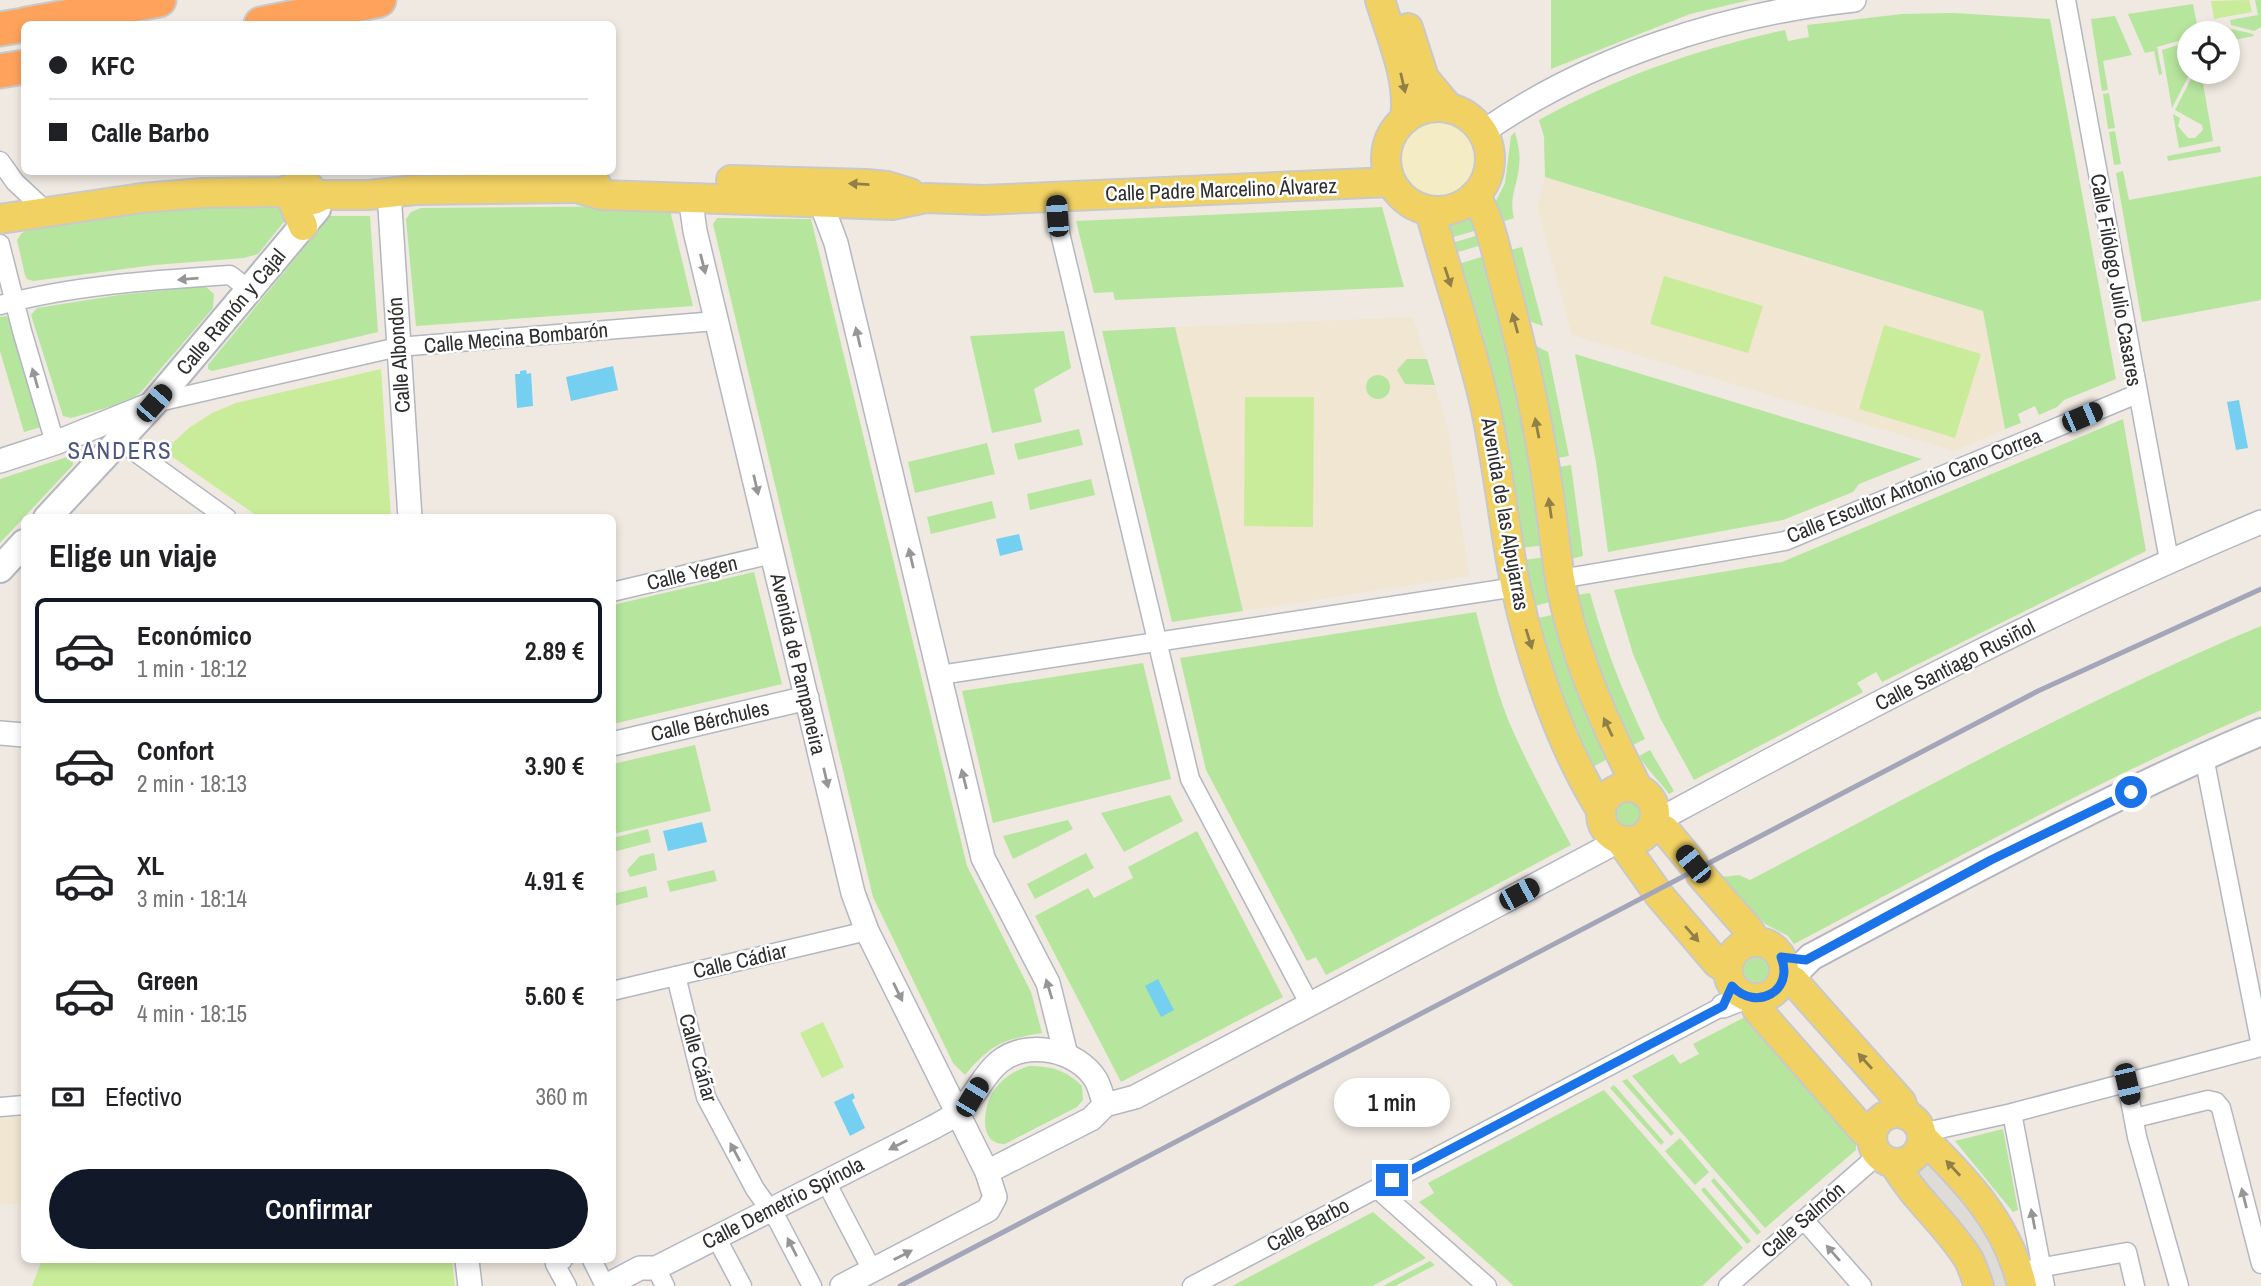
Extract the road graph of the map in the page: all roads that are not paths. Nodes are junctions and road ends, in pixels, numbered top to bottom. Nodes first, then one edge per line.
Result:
1 (159, 0) edge
2 (379, 0) edge
3 (1380, 0) edge
4 (1399, 0) edge
5 (1854, 0) edge
6 (2066, 0) edge
7 (47, 21) edge
8 (276, 21) edge
9 (21, 26) edge
10 (0, 29) edge
11 (21, 67) edge
12 (0, 71) edge
13 (1449, 108) junction
14 (1405, 119) junction
15 (1483, 132) junction
16 (0, 161) edge
17 (757, 180) junction
18 (1391, 182) junction
19 (577, 188) junction
20 (388, 192) junction
21 (286, 195) junction
22 (324, 195) junction
23 (1475, 195) junction
24 (694, 197) junction
25 (1056, 197) junction
26 (926, 198) junction
27 (833, 203) junction
28 (1430, 211) junction
29 (47, 212) junction
30 (9, 217) edge
31 (303, 226) junction
32 (1, 245) edge
33 (251, 291) junction
34 (7, 303) edge
35 (716, 321) junction
36 (398, 347) junction
37 (2137, 394) junction
38 (154, 403) junction
39 (112, 432) junction
40 (55, 443) junction
41 (0, 461) edge
42 (102, 461) junction
43 (51, 514) edge
44 (222, 514) edge
45 (410, 514) edge
46 (2261, 522) edge
47 (21, 545) edge
48 (772, 554) junction
49 (2169, 560) junction
50 (0, 569) edge
51 (1560, 579) junction
52 (1516, 587) junction
53 (616, 591) edge
54 (1157, 642) junction
55 (940, 675) junction
56 (807, 698) junction
57 (2261, 732) edge
58 (0, 733) edge
59 (21, 735) edge
60 (616, 743) edge
61 (2204, 757) junction
62 (1638, 789) junction
63 (1601, 810) junction
64 (1654, 821) junction
65 (1616, 838) junction
66 (867, 931) junction
67 (1756, 942) junction
68 (1789, 967) junction
69 (676, 976) junction
70 (616, 990) edge
71 (1736, 991) junction
72 (1310, 1005) junction
73 (2261, 1046) edge
74 (1066, 1055) junction
75 (2127, 1084) junction
76 (21, 1105) edge
77 (1105, 1105) junction
78 (0, 1107) edge
79 (958, 1113) junction
80 (2012, 1113) junction
81 (2135, 1118) junction
82 (1916, 1128) junction
83 (1882, 1151) junction
84 (987, 1171) junction
85 (826, 1182) junction
86 (1379, 1187) junction
87 (771, 1209) junction
88 (1804, 1220) junction
89 (716, 1237) junction
90 (467, 1263) edge
91 (557, 1263) edge
92 (594, 1263) edge
93 (2261, 1264) edge
94 (872, 1270) junction
95 (2028, 1275) edge
96 (661, 1277) edge
97 (470, 1286) edge
98 (567, 1286) edge
99 (606, 1286) edge
100 (742, 1286) edge
101 (812, 1286) edge
102 (842, 1286) edge
103 (1192, 1286) edge
104 (1487, 1286) edge
105 (1728, 1286) edge
106 (1862, 1286) edge
107 (1979, 1286) edge
108 (2045, 1286) edge
109 (2134, 1286) edge
110 (2179, 1286) edge

1 - 7 highway
2 - 8 highway
3 -> 14 main road
4 - 13 main road
5 - 15 street
6 - 37 street, Calle Filólogo Julio Casares
9 - 10 highway
11 - 12 highway
13 - 14 main road
13 - 15 main road
14 - 18 main road
15 - 23 main road
16 - 29 street
17 - 19 main road, Calle Padre Marcelino Álvarez
17 - 24 main road
26 -> 17 main road, Calle Padre Marcelino Álvarez
17 - 27 main road
18 - 25 main road, Calle Padre Marcelino Álvarez
18 - 28 main road
19 - 20 main road, Calle Padre Marcelino Álvarez
19 - 24 main road, Calle Padre Marcelino Álvarez
20 - 22 main road, Calle Padre Marcelino Álvarez
20 - 36 street, Calle Albondón
21 - 22 main road, Calle Padre Marcelino Álvarez
21 - 29 main road, Calle Padre Marcelino Álvarez
21 - 31 main road
22 - 31 main road, Calle Ramón y Cajal
23 - 28 main road
51 -> 23 main road, Avenida de las Alpujarras
24 - 27 main road, Calle Padre Marcelino Álvarez
24 -> 35 street, Avenida de Pampaneira
25 - 26 main road, Calle Padre Marcelino Álvarez
25 - 54 street
26 - 27 main road, Calle Padre Marcelino Álvarez
55 -> 27 street
28 -> 52 main road, Avenida de las Alpujarras
29 - 30 main road, Calle Padre Marcelino Álvarez
30 - 32 street
31 - 33 main road, Calle Ramón y Cajal
32 - 34 street
33 -> 34 street
33 - 38 main road, Calle Ramón y Cajal
40 -> 34 street
35 - 36 street, Calle Mecina Bombarón
35 -> 48 street, Avenida de Pampaneira
36 - 38 street, Calle Mecina Bombarón
36 - 45 street, Calle Albondón
37 - 49 street, Calle Filólogo Julio Casares
37 - 51 street, Calle Escultor Antonio Cano Correa
38 - 39 main road, Calle Ramón y Cajal
39 - 40 street
39 - 42 main road, Calle Ramón y Cajal
39 - 44 street
40 - 41 street
40 - 42 street
42 - 43 main road, Calle Ramón y Cajal
46 - 49 street, Calle Santiago Rusiñol
47 - 50 main road
48 - 53 street, Calle Yegen
48 - 56 street, Avenida de Pampaneira
49 - 64 street, Calle Santiago Rusiñol
62 -> 51 main road, Avenida de las Alpujarras
52 - 54 street
52 -> 63 main road, Avenida de las Alpujarras
54 - 55 street
54 - 72 street
74 -> 55 street
56 - 60 street, Calle Bérchules
56 -> 66 street, Avenida de Pampaneira
57 - 61 main road
58 - 59 street
61 - 68 main road
61 - 73 street
62 - 63 main road
62 - 64 main road
63 - 65 main road
64 - 65 main road
64 - 67 main road
65 -> 71 main road
65 - 72 street
66 - 69 street, Calle Cádiar
66 -> 79 street, Avenida de Pampaneira
67 - 68 main road
67 - 71 main road
68 - 71 main road
82 -> 68 main road
69 - 70 street, Calle Cádiar
87 -> 69 street, Calle Cáñar
71 - 83 main road
71 - 86 street, Calle Barbo
72 - 77 street
73 - 75 street
74 - 77 street
74 - 79 street
75 - 80 street
75 - 81 street
76 - 78 street
77 - 84 street
79 - 84 street, Avenida de Pampaneira
79 -> 85 street, Calle Demetrio Spínola
80 - 82 street
95 -> 80 street
93 -> 81 street
81 - 110 street
82 - 83 main road
82 - 83 main road
95 -> 82 main road
83 - 88 street, Calle Salmón
83 - 107 main road
94 -> 84 street, Avenida de Pampaneira
85 - 87 street, Calle Demetrio Spínola
85 - 94 street
86 - 103 street, Calle Barbo
86 - 104 street
87 - 89 street, Calle Demetrio Spínola
101 -> 87 street, Calle Cáñar
88 - 105 street, Calle Salmón
106 -> 88 street
89 - 96 street, Calle Demetrio Spínola
89 - 100 street
90 - 97 street
91 - 98 street
92 - 99 street, Calle Demetrio Spínola
94 - 102 street
95 - 108 street
95 - 109 street
96 - 99 street, Calle Demetrio Spínola

